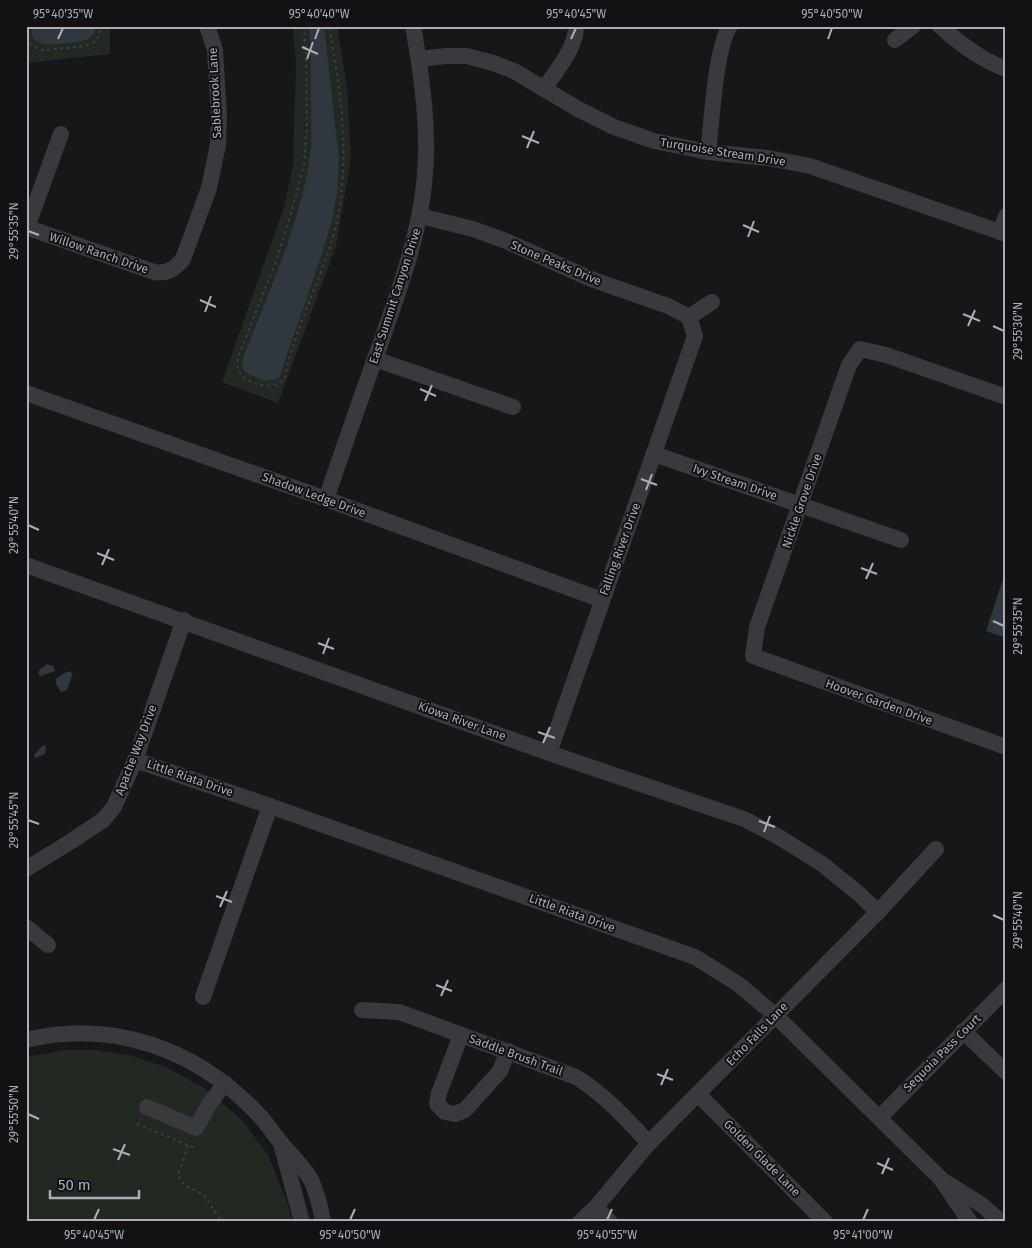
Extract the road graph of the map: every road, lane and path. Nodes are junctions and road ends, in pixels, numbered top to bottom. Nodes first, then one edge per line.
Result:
1 (100, 26) edge
2 (207, 26) edge
3 (304, 26) edge
4 (329, 26) edge
5 (413, 26) edge
6 (576, 26) edge
7 (730, 26) edge
8 (913, 26) edge
9 (940, 26) edge
10 (26, 32) edge
11 (895, 40) dead end
12 (419, 59) junction
13 (1006, 70) edge
14 (545, 88) junction
15 (61, 134) dead end
16 (708, 152) junction
17 (420, 216) junction
18 (1006, 216) edge
19 (27, 227) edge
20 (1003, 233) edge
21 (171, 270) joint
22 (712, 302) dead end
23 (689, 317) junction
24 (375, 359) junction
25 (26, 393) edge
26 (1006, 397) edge
27 (513, 407) dead end
28 (654, 454) junction
29 (326, 499) junction
30 (800, 505) junction
31 (902, 540) dead end
32 (26, 565) edge
33 (602, 600) junction
34 (184, 620) junction
35 (753, 656) joint
36 (1006, 747) edge
37 (549, 753) junction
38 (135, 760) junction
39 (270, 806) junction
40 (936, 849) dead end
41 (26, 869) edge
42 (878, 912) junction
43 (26, 926) edge
44 (48, 945) dead end
45 (1006, 989) edge
46 (203, 997) dead end
47 (362, 1010) dead end
48 (775, 1015) junction
49 (963, 1031) junction
50 (461, 1035) junction
51 (26, 1040) edge
52 (508, 1051) junction
53 (1006, 1072) edge
54 (225, 1083) junction
55 (698, 1094) junction
56 (147, 1107) dead end
57 (879, 1118) junction
58 (138, 1124) dead end
59 (281, 1143) junction
60 (648, 1143) junction
61 (188, 1146) junction
62 (195, 1148) dead end
63 (941, 1179) junction
64 (596, 1207) junction
65 (222, 1222) edge
66 (302, 1222) edge
67 (322, 1222) edge
68 (580, 1222) edge
69 (610, 1222) edge
70 (825, 1222) edge
71 (970, 1222) edge
72 (1000, 1222) edge

1 - 10 path
2 - 21 street, Sablebrook Lane
3 - 4 path
5 - 12 street, East Summit Canyon Drive
6 - 14 street
7 - 16 street
8 - 11 street
9 - 13 street
12 - 14 street, Turquoise Stream Drive
12 - 17 street, East Summit Canyon Drive
14 - 16 street, Turquoise Stream Drive
15 - 19 street
16 - 20 street, Turquoise Stream Drive
17 - 23 street, Stone Peaks Drive
17 - 24 street, East Summit Canyon Drive
18 - 20 street
19 - 21 street, Willow Ranch Drive
22 - 23 street
23 - 28 street, Falling River Drive
24 - 27 street
24 - 29 street, East Summit Canyon Drive
25 - 29 street, Shadow Ledge Drive
26 - 30 street, Nickle Grove Drive
28 - 30 street, Ivy Stream Drive
28 - 33 street, Falling River Drive
29 - 33 street, Shadow Ledge Drive
30 - 31 street, Ivy Stream Drive
30 - 35 street, Nickle Grove Drive
32 - 34 street, Kiowa River Lane
33 - 37 street, Falling River Drive
34 - 37 street, Kiowa River Lane
34 - 38 street, Apache Way Drive
35 - 36 street, Hoover Garden Drive
37 - 42 street, Kiowa River Lane
38 - 39 street, Little Riata Drive
38 - 41 street, Apache Way Drive
39 - 46 street
39 - 48 street, Little Riata Drive
40 - 42 street, Echo Falls Lane
42 - 48 street, Echo Falls Lane
43 - 44 street
45 - 49 street, Sequoia Pass Court
47 - 50 street, Saddle Brush Trail
48 - 55 street, Echo Falls Lane
48 - 57 street, Little Riata Drive
49 - 53 street
49 - 57 street, Sequoia Pass Court
50 - 52 street, Saddle Brush Trail
50 - 52 street
51 - 54 street
52 - 60 street, Saddle Brush Trail
54 - 56 street
54 - 59 street
55 - 60 street, Echo Falls Lane
55 - 70 street, Golden Glade Lane
57 - 63 street, Little Riata Drive
58 - 61 path
59 - 66 street
59 - 67 street
60 - 64 street, Echo Falls Lane
61 - 62 path
61 - 65 path
63 - 71 street, Little Riata Drive
63 - 72 street, Little Riata Drive
64 - 68 street, Echo Falls Lane
64 - 69 street

